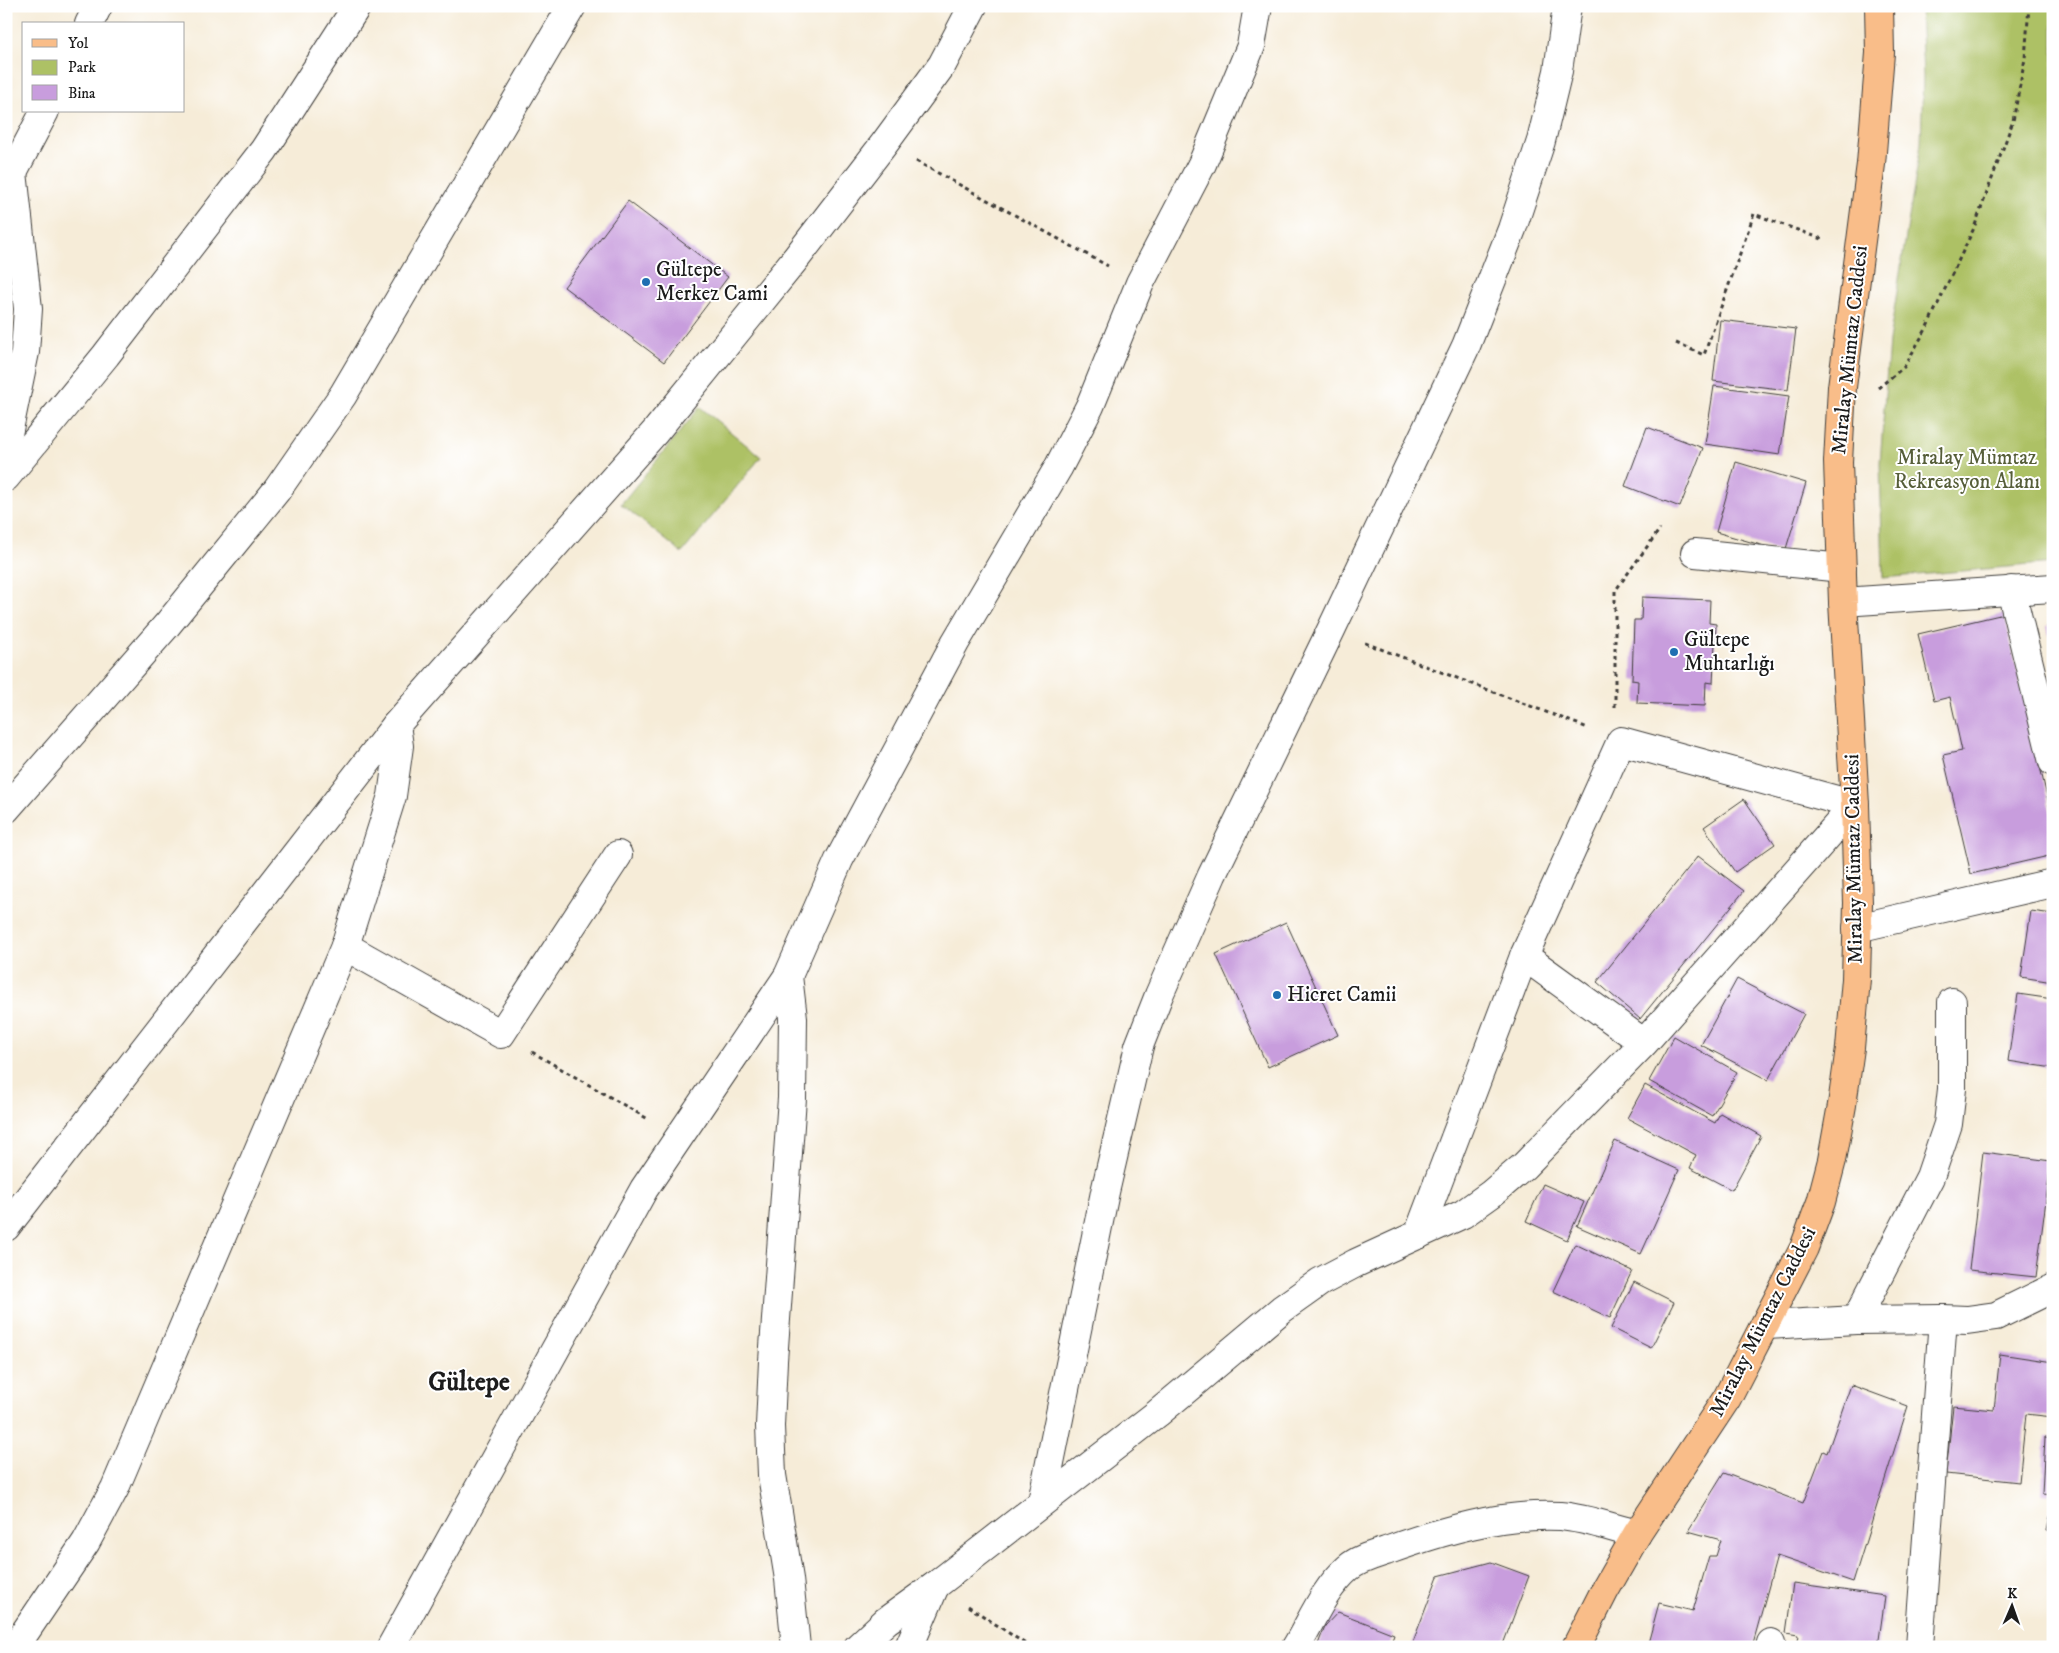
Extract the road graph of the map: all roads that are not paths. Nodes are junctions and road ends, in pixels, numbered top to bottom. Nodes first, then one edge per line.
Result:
1 (98, 6) edge
2 (357, 6) edge
3 (572, 6) edge
4 (973, 6) edge
5 (1258, 6) edge
6 (1567, 6) edge
7 (1879, 6) edge
8 (91, 22) edge
9 (44, 112) edge
10 (10, 175) edge
11 (6, 444) edge
12 (6, 477) edge
13 (1695, 554) dead end
14 (1842, 568) junction
15 (2053, 588) edge
16 (2011, 590) junction
17 (1843, 602) junction
18 (396, 725) junction
19 (2053, 762) edge
20 (1856, 805) junction
21 (6, 809) edge
22 (618, 854) dead end
23 (2053, 883) edge
24 (1857, 928) junction
25 (345, 946) junction
26 (1524, 956) junction
27 (788, 976) junction
28 (1952, 1002) dead end
29 (1644, 1043) junction
30 (6, 1227) edge
31 (1418, 1235) junction
32 (2053, 1288) edge
33 (1944, 1319) junction
34 (1856, 1320) junction
35 (1766, 1325) junction
36 (1042, 1502) junction
37 (1637, 1534) junction
38 (936, 1585) junction
39 (1926, 1643) edge
40 (15, 1647) edge
41 (391, 1647) edge
42 (796, 1647) edge
43 (858, 1647) edge
44 (909, 1647) edge
45 (1296, 1647) edge
46 (1576, 1647) edge

1 - 8 street
2 - 12 street
3 - 21 street
4 - 18 street
5 - 27 street
6 - 36 street
7 - 14 main road, Miralay Mümtaz Caddesi
9 - 10 street
10 - 11 street
13 - 14 street
14 - 17 main road, Miralay Mümtaz Caddesi
15 - 16 street
16 - 17 street
16 - 19 street
17 - 20 main road, Miralay Mümtaz Caddesi
18 - 25 street
18 - 30 street
20 - 24 main road, Miralay Mümtaz Caddesi
20 - 26 street
20 - 29 street
22 - 25 street
23 - 24 street
24 - 35 main road, Miralay Mümtaz Caddesi
25 - 40 street
26 - 29 street
26 - 31 street
27 - 41 street
27 - 42 street
28 - 34 street
29 - 31 street
31 - 36 street
32 - 33 street
33 - 34 street
33 - 39 street
34 - 35 street
35 - 37 main road, Miralay Mümtaz Caddesi
36 - 38 street
37 - 45 street
37 - 46 main road, Miralay Mümtaz Caddesi
38 - 43 street
38 - 44 street

